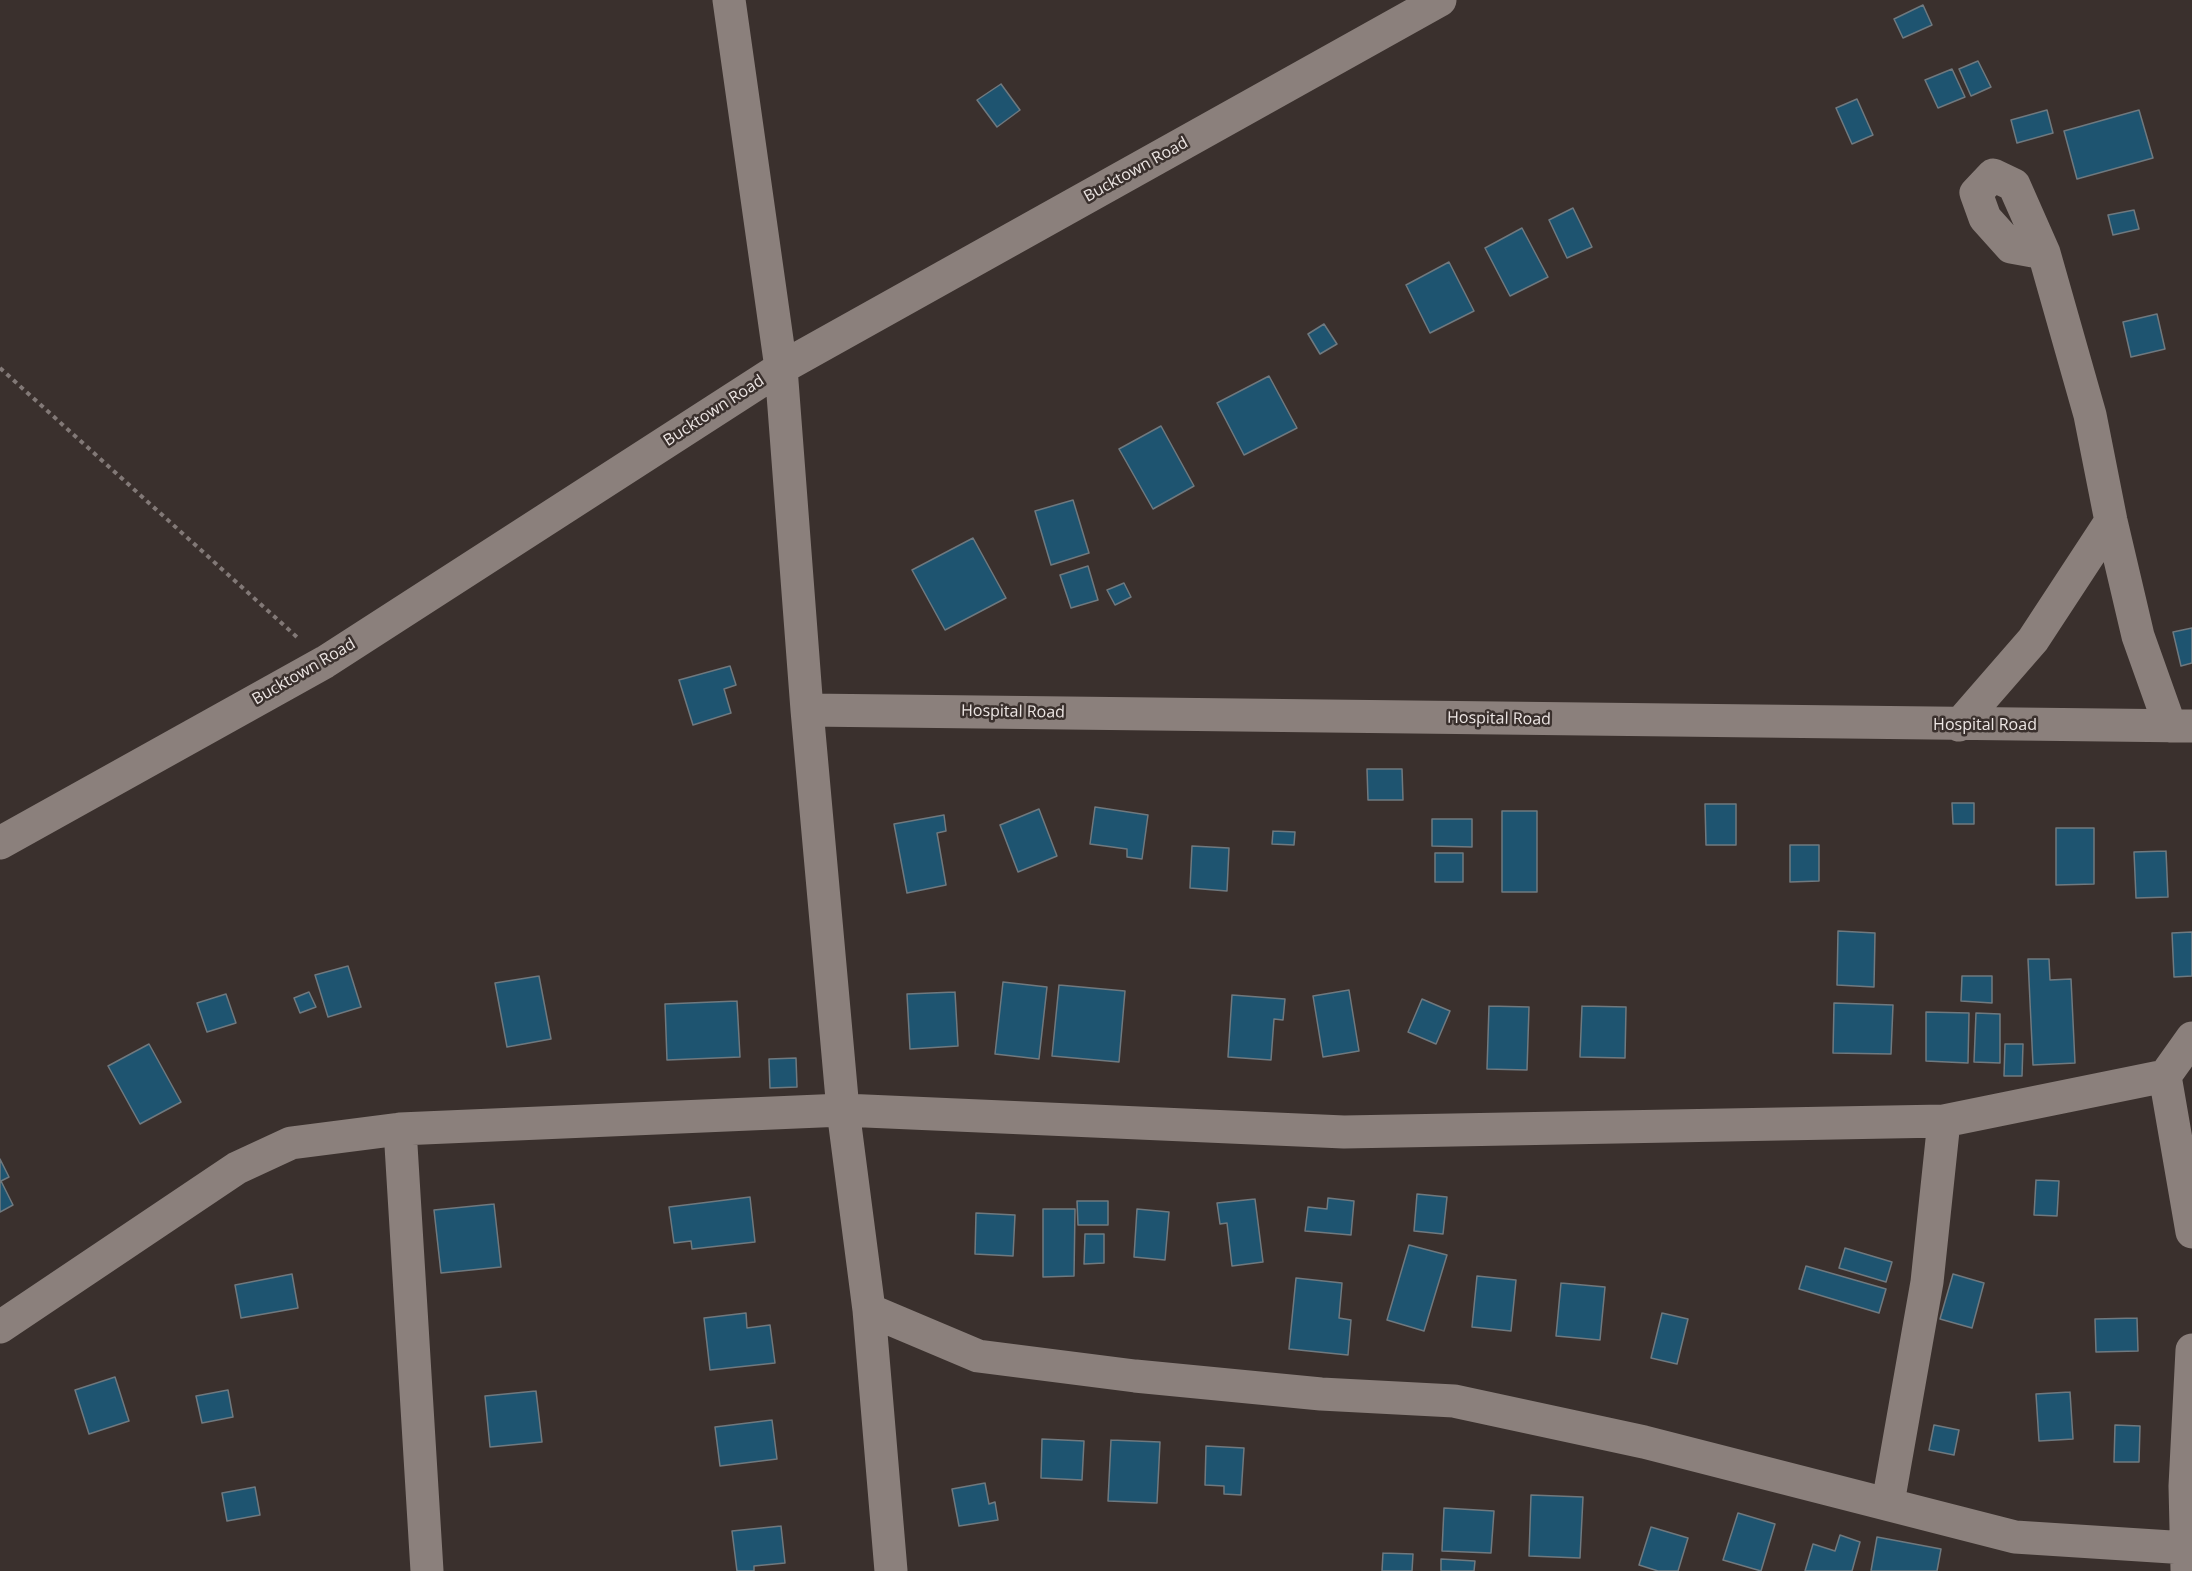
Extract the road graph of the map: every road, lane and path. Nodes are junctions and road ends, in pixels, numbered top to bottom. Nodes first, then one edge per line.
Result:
1 (729, 0) edge
2 (1440, 0) edge
3 (2044, 253) dead end
4 (0, 368) edge
5 (782, 368) junction
6 (2111, 520) junction
7 (325, 663) junction
8 (807, 710) junction
9 (1959, 725) junction
10 (2181, 726) edge
11 (0, 843) edge
12 (2192, 1038) edge
13 (2165, 1076) junction
14 (843, 1110) junction
15 (1944, 1121) junction
16 (400, 1129) junction
17 (2192, 1232) edge
18 (869, 1310) junction
19 (0, 1327) edge
20 (2192, 1350) edge
21 (1888, 1503) junction
22 (2187, 1560) edge
23 (427, 1571) edge
24 (891, 1571) edge

1 - 5 street
2 - 5 street, Bucktown Road
3 - 6 street
4 - 7 path
5 - 7 street, Bucktown Road
5 - 8 street
6 - 9 street
6 - 10 street
7 - 11 street, Bucktown Road
8 - 9 street, Hospital Road
8 - 14 street
9 - 10 street, Hospital Road
12 - 13 street
13 - 15 street
13 - 17 street
14 - 15 street
14 - 16 street
14 - 18 street
15 - 21 street
16 - 19 street
16 - 23 street
18 - 21 street
18 - 24 street
20 - 22 street
21 - 22 street

